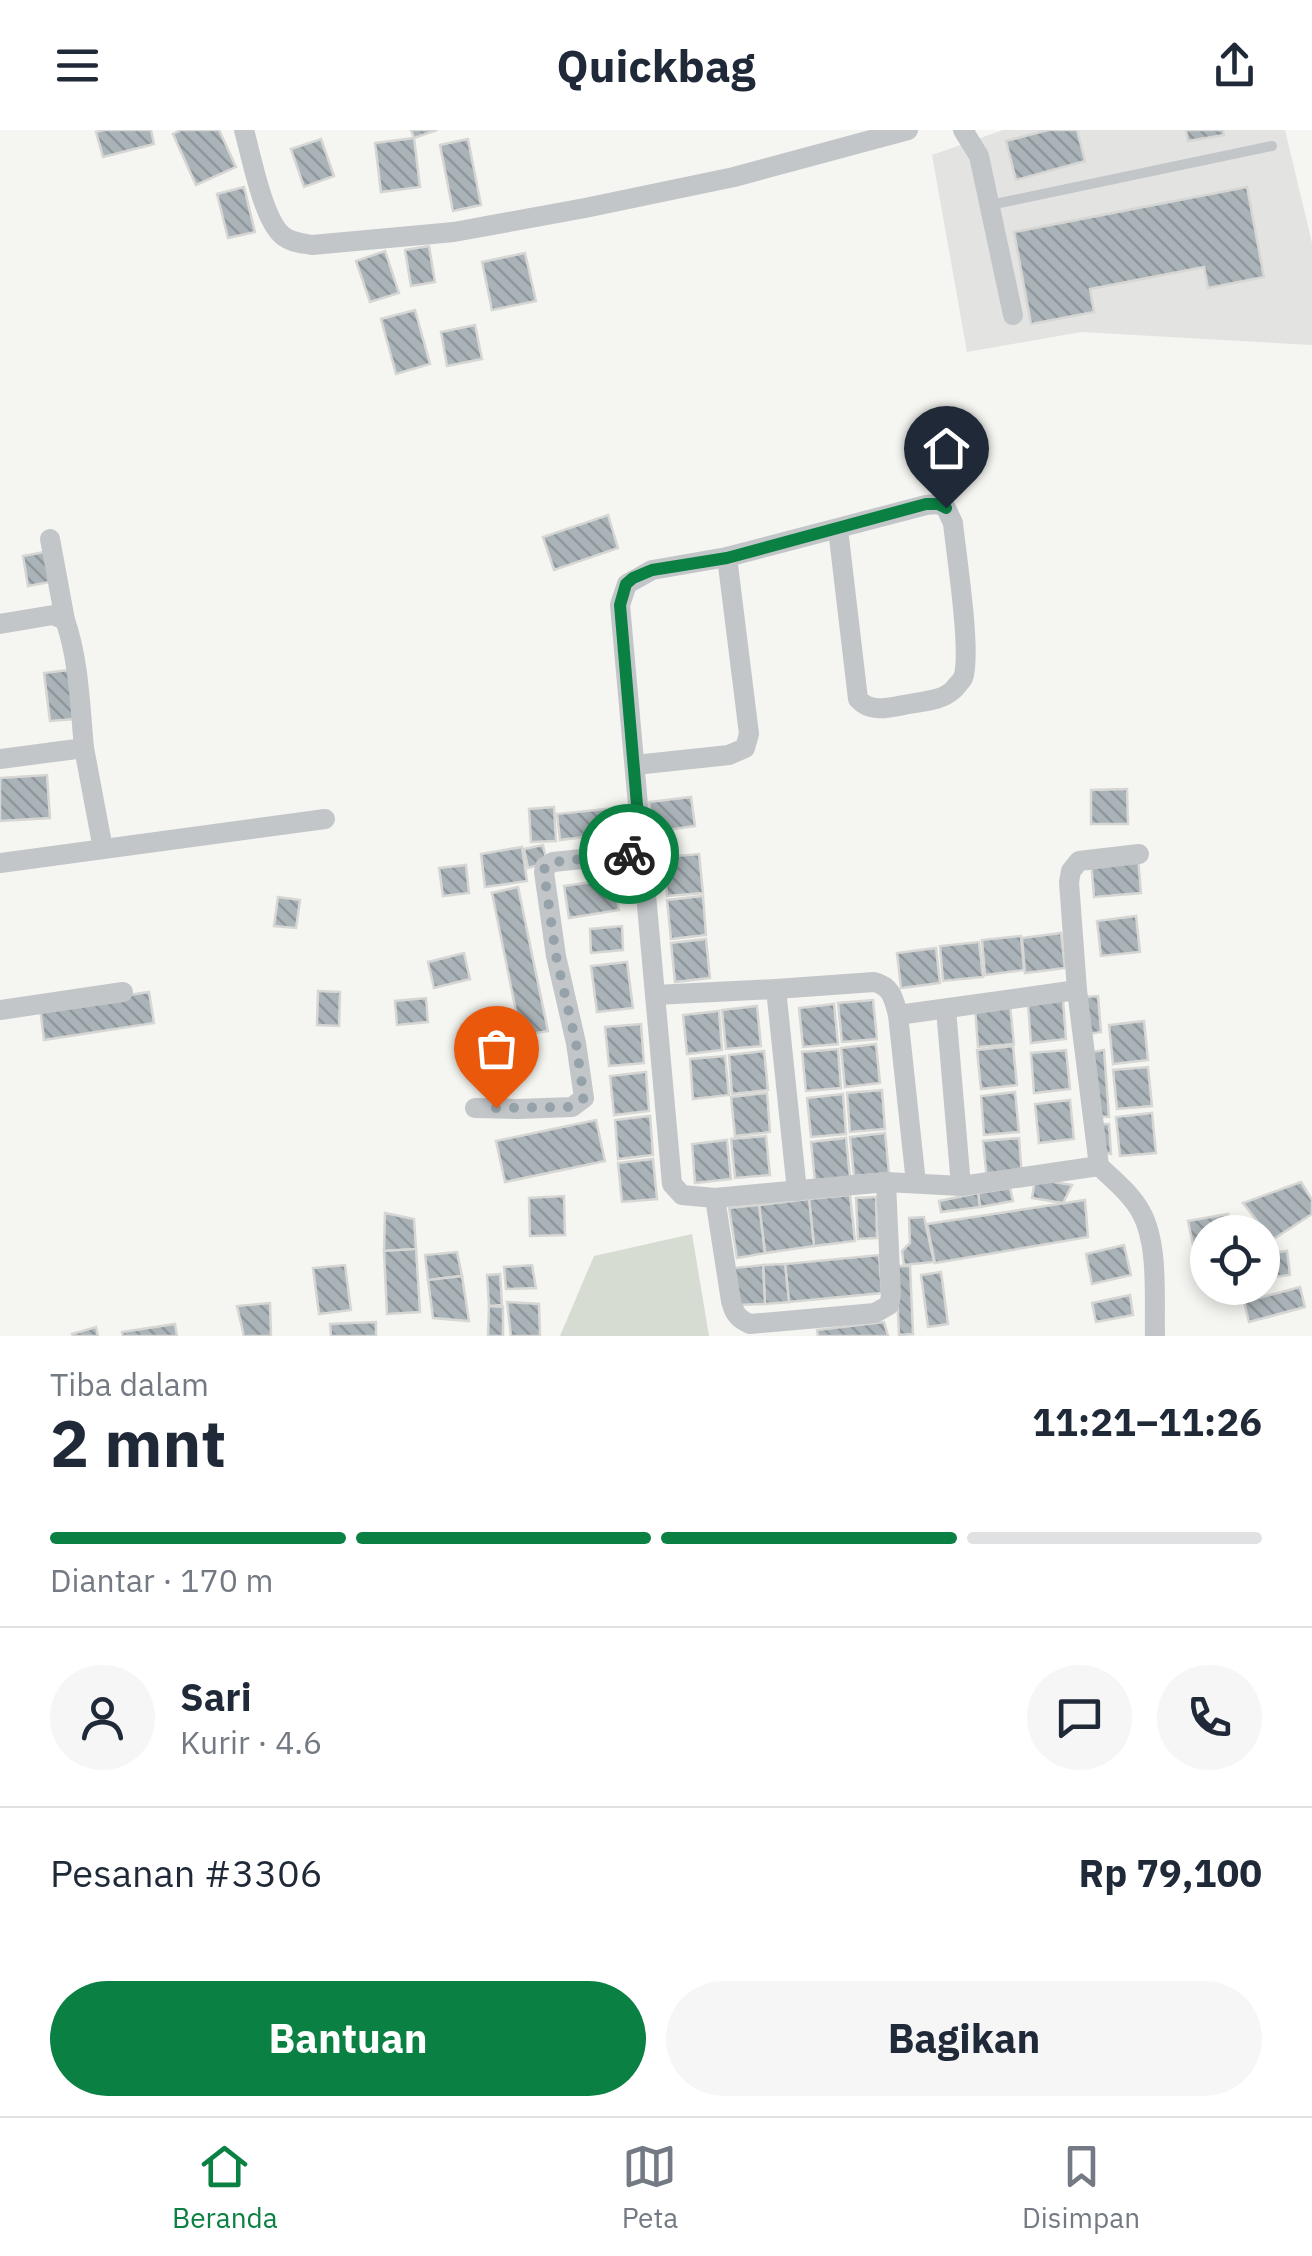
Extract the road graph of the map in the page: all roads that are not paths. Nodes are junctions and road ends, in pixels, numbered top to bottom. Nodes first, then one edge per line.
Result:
1 (244, 130) edge
2 (908, 130) edge
3 (963, 130) edge
4 (1272, 146) dead end
5 (990, 204) junction
6 (1013, 315) dead end
7 (838, 529) junction
8 (50, 538) dead end
9 (727, 558) junction
10 (65, 620) junction
11 (0, 624) edge
12 (84, 748) junction
13 (0, 758) edge
14 (635, 764) junction
15 (324, 819) dead end
16 (102, 850) junction
17 (641, 852) junction
18 (1138, 854) dead end
19 (0, 863) edge
20 (776, 989) junction
21 (1077, 990) junction
22 (124, 992) dead end
23 (656, 995) junction
24 (946, 1009) junction
25 (0, 1010) edge
26 (898, 1015) junction
27 (475, 1108) dead end
28 (1099, 1166) junction
29 (886, 1182) junction
30 (916, 1183) junction
31 (961, 1186) junction
32 (797, 1191) junction
33 (715, 1198) junction
34 (1155, 1336) edge

1 - 2 street
3 - 5 street
4 - 5 lane
5 - 6 street
7 - 7 street
7 - 9 street
8 - 10 street
9 - 14 street
9 - 14 street
10 - 11 street
10 - 12 street
12 - 13 street
12 - 16 street
14 - 17 street
15 - 16 street
16 - 19 street
17 - 23 street
17 - 27 street
18 - 21 street
20 - 23 street
20 - 26 street
20 - 32 street
21 - 24 street
21 - 28 street
22 - 25 street
23 - 33 street
24 - 26 street
24 - 31 street
26 - 30 street
28 - 31 street
28 - 34 street
29 - 30 street
29 - 32 street
29 - 33 street
30 - 31 street
32 - 33 street

